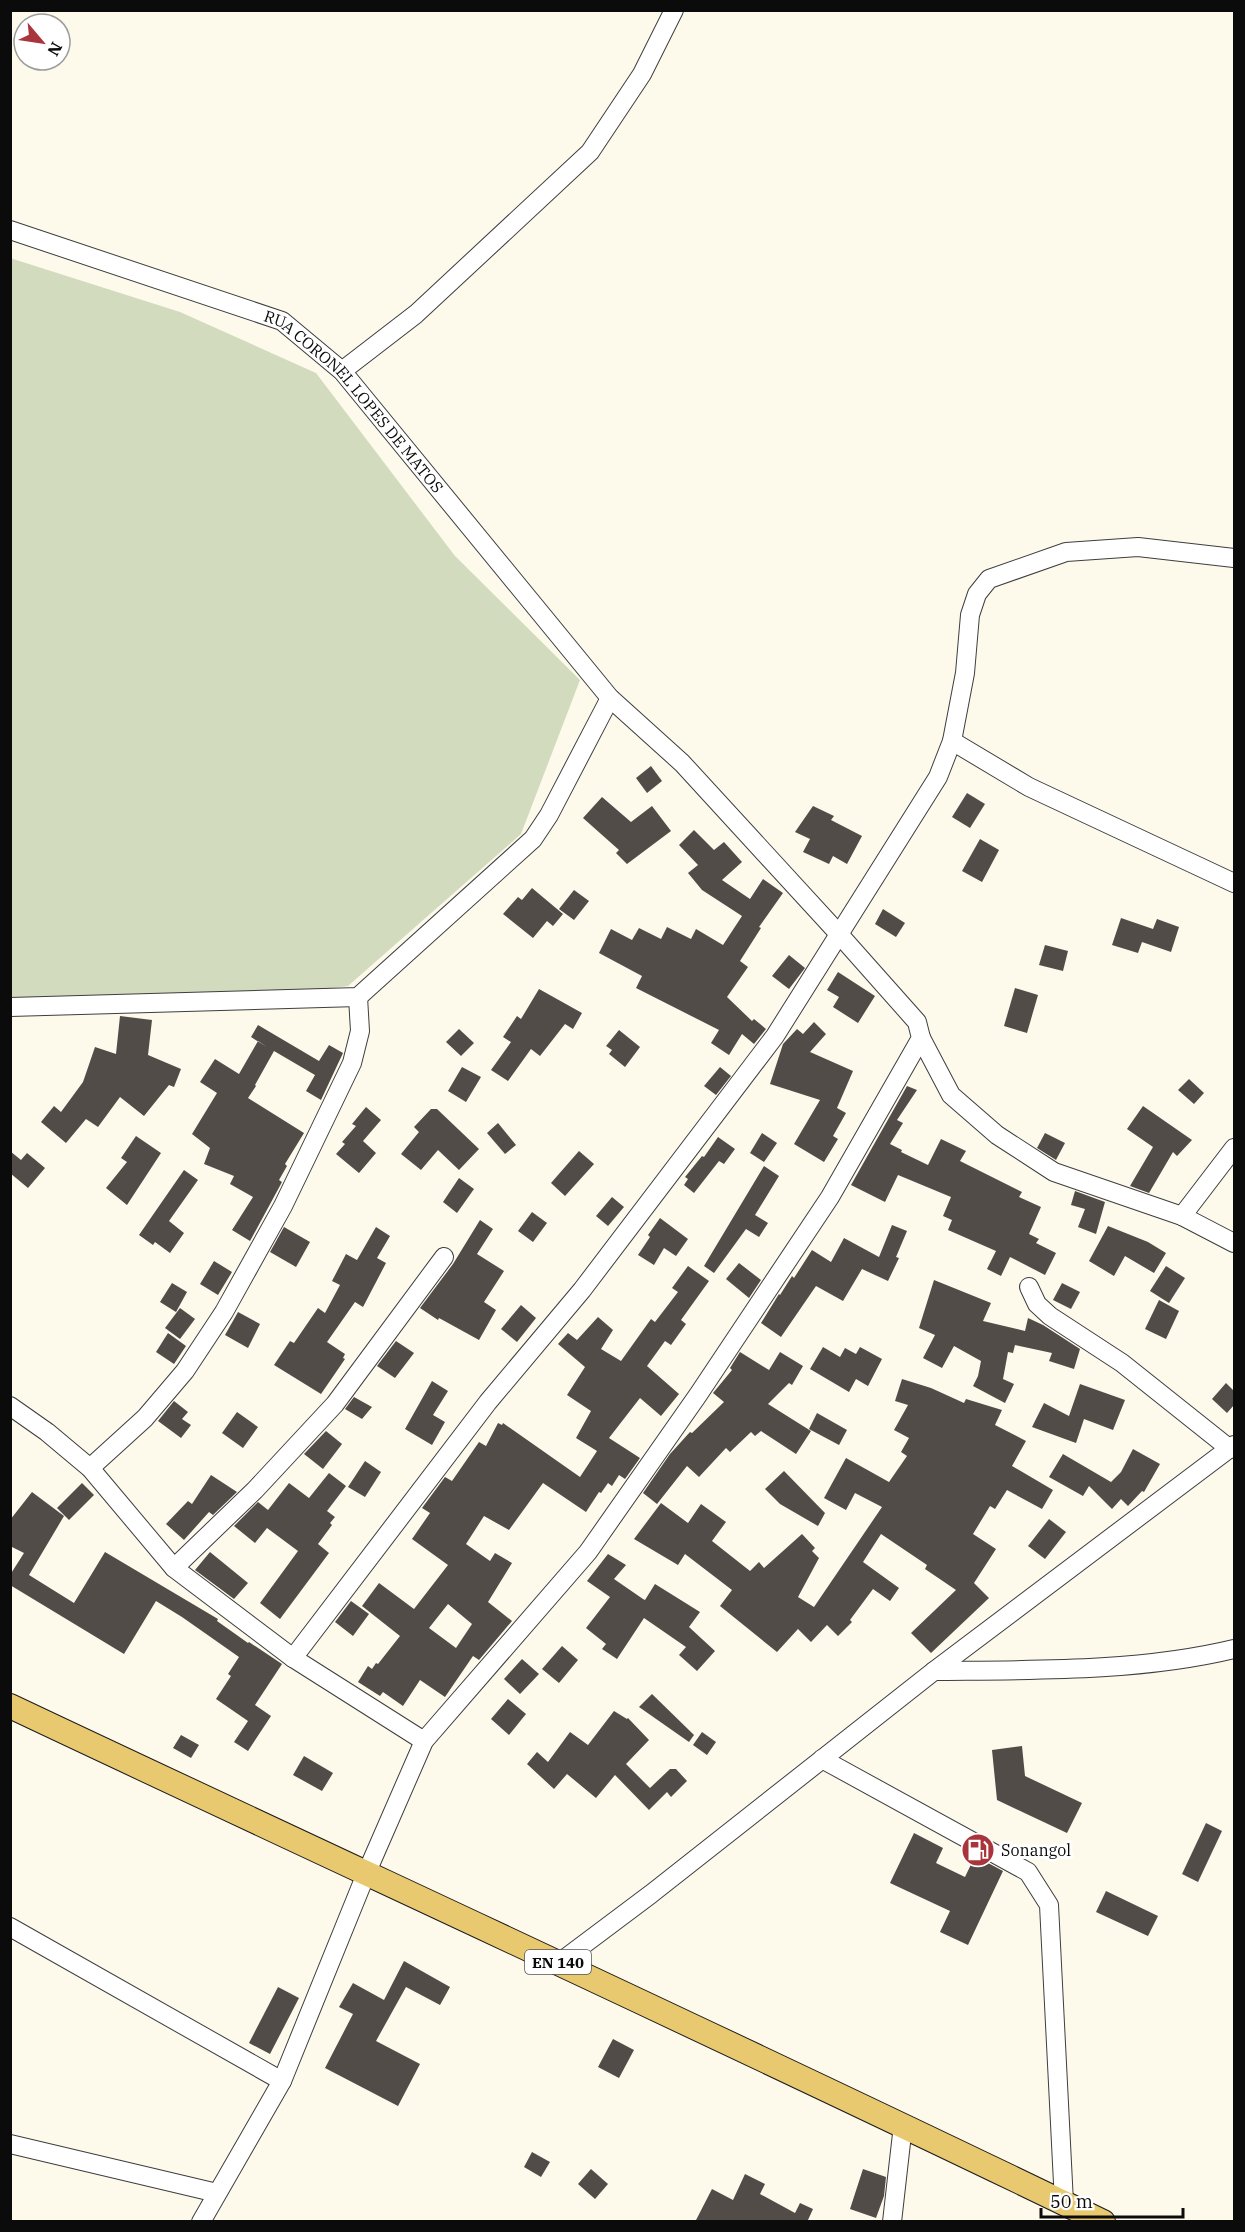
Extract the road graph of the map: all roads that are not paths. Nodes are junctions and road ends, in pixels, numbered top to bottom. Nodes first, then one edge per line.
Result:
1 (674, 10) edge
2 (10, 230) edge
3 (342, 371) junction
4 (1234, 558) edge
5 (610, 698) junction
6 (952, 741) junction
7 (1234, 883) edge
8 (838, 933) junction
9 (358, 997) junction
10 (10, 1007) edge
11 (921, 1038) junction
12 (1234, 1148) edge
13 (1182, 1216) junction
14 (1234, 1243) edge
15 (444, 1257) dead end
16 (1029, 1287) dead end
17 (10, 1406) edge
18 (1232, 1447) edge
19 (90, 1468) junction
20 (174, 1568) junction
21 (1234, 1649) edge
22 (293, 1658) junction
23 (934, 1671) junction
24 (10, 1706) edge
25 (424, 1741) junction
26 (822, 1759) junction
27 (366, 1874) junction
28 (10, 1927) edge
29 (559, 1963) junction
30 (282, 2081) junction
31 (903, 2125) junction
32 (10, 2144) edge
33 (218, 2193) junction
34 (1064, 2203) junction
35 (201, 2222) edge
36 (892, 2222) edge
37 (1103, 2222) edge

1 - 3 street
2 - 3 street, RUA CORONEL LOPES DE MATOS
3 - 5 street, RUA CORONEL LOPES DE MATOS
4 - 6 street
5 - 8 street, RUA CORONEL LOPES DE MATOS
5 - 9 street
6 - 7 street
6 - 8 street
8 - 11 street, RUA CORONEL LOPES DE MATOS
8 - 22 street
9 - 10 street
9 - 19 street
11 - 13 street, RUA CORONEL LOPES DE MATOS
11 - 25 street
12 - 13 street
13 - 14 street, RUA CORONEL LOPES DE MATOS
15 - 20 street
16 - 18 street
17 - 19 street
18 - 23 street
19 - 20 street
20 - 22 street
21 - 23 street
22 - 25 street
23 - 26 street
24 - 27 main road, EN 140
25 - 27 street
26 - 29 street
26 - 34 street
27 - 29 main road, EN 140
27 - 30 street
28 - 30 street
29 - 31 main road, EN 140
30 - 33 street
31 - 34 main road, EN 140
31 - 36 street
32 - 33 street
33 - 35 street
34 - 37 main road, EN 140

